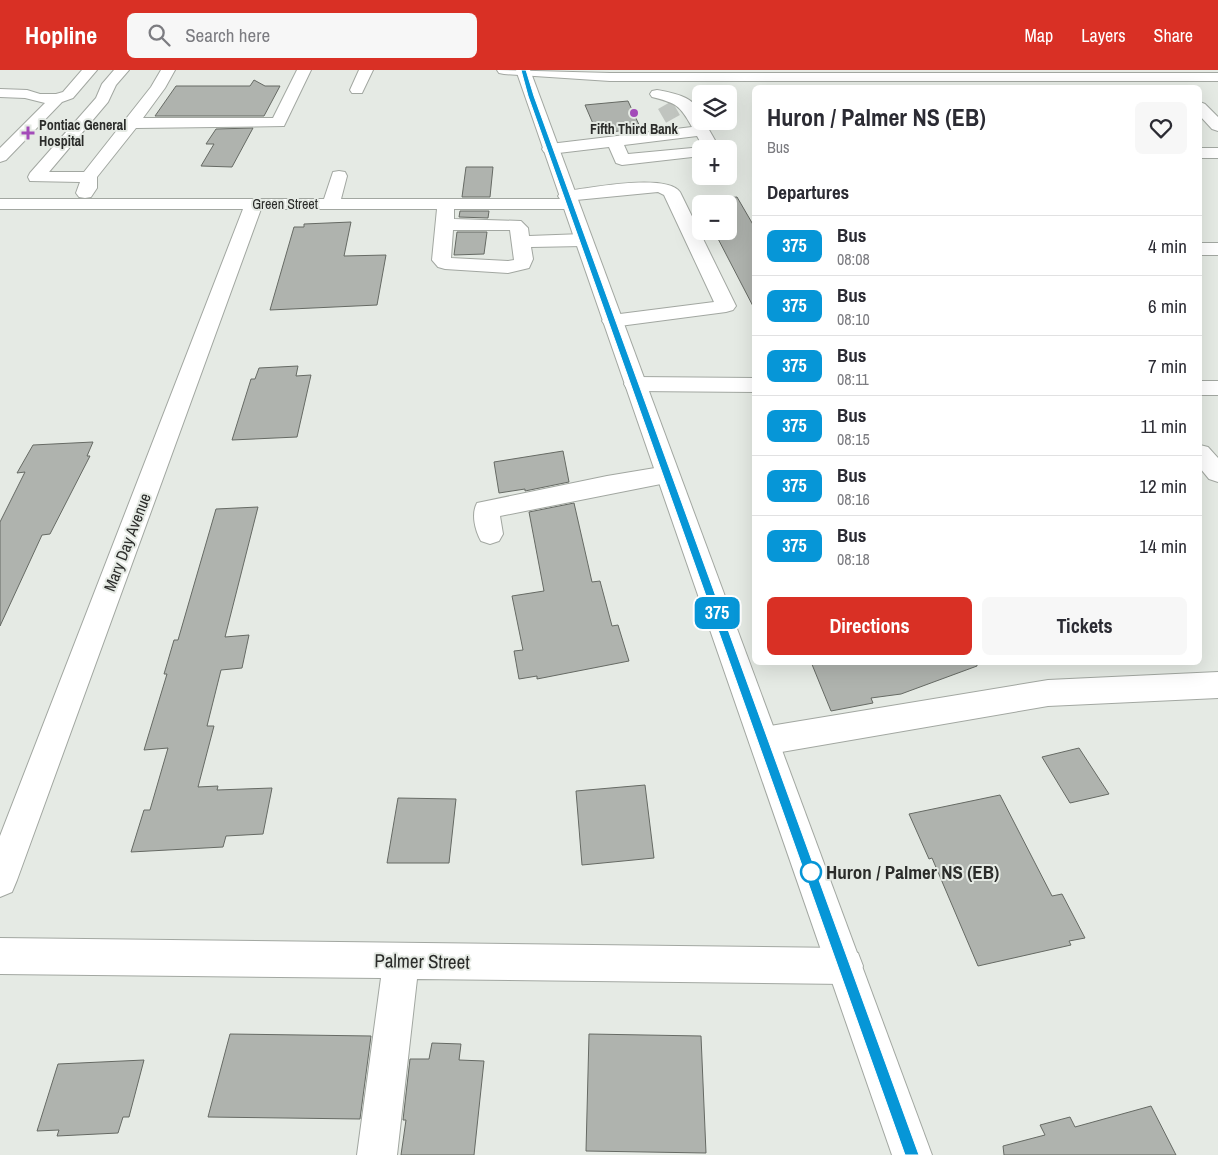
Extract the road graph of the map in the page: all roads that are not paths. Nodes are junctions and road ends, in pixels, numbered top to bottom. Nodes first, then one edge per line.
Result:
1 (75, 70) edge
2 (90, 70) edge
3 (122, 70) edge
4 (168, 70) edge
5 (304, 70) edge
6 (366, 70) edge
7 (504, 70) edge
8 (523, 71) edge
9 (683, 74) edge
10 (647, 77) junction
11 (1218, 77) edge
12 (926, 82) edge
13 (1176, 82) edge
14 (357, 90) dead end
15 (0, 93) edge
16 (57, 99) junction
17 (1202, 109) edge
18 (132, 123) junction
19 (1218, 126) edge
20 (702, 131) junction
21 (614, 140) junction
22 (707, 140) edge
23 (550, 149) junction
24 (692, 153) edge
25 (1218, 153) edge
26 (1202, 154) edge
27 (0, 158) edge
28 (339, 176) dead end
29 (89, 177) junction
30 (568, 200) junction
31 (0, 204) edge
32 (77, 204) junction
33 (254, 204) junction
34 (331, 204) junction
35 (446, 204) junction
36 (444, 224) junction
37 (583, 240) junction
38 (521, 242) junction
39 (1202, 249) edge
40 (1218, 249) edge
41 (612, 321) junction
42 (635, 384) junction
43 (752, 385) edge
44 (1202, 388) edge
45 (1218, 388) edge
46 (1202, 455) edge
47 (1218, 474) edge
48 (667, 475) junction
49 (490, 534) dead end
50 (1218, 685) edge
51 (764, 741) junction
52 (0, 880) edge
53 (0, 956) edge
54 (401, 961) junction
55 (845, 966) junction
56 (377, 1155) edge
57 (912, 1155) edge

1 - 16 main road
2 - 16 main road
3 - 29 main road
4 - 18 main road
5 - 18 main road
6 - 14 main road
7 - 8 main road
8 - 10 main road
8 - 23 main road
9 - 10 main road
9 - 12 main road
10 - 20 main road
11 - 13 main road
12 - 13 main road
15 - 16 main road
16 - 27 main road
17 - 19 main road
18 - 29 main road
20 - 21 main road
20 - 22 main road
21 - 23 main road
21 - 24 main road
23 - 30 main road
25 - 26 main road
28 - 34 main road
29 - 32 main road
30 - 35 main road, Green Street
30 - 37 main road
30 - 41 main road, Green Street
31 - 32 main road, Green Street
32 - 33 main road, Green Street
33 - 34 main road, Green Street
33 - 52 main road, Mary Day Avenue
34 - 35 main road, Green Street
35 - 36 main road
36 - 38 main road
36 - 38 main road
37 - 38 main road
37 - 41 main road
39 - 40 main road
41 - 42 main road
42 - 43 main road
42 - 48 main road
44 - 45 main road
46 - 47 main road
48 - 49 main road
48 - 51 main road
50 - 51 main road
51 - 55 main road
53 - 54 main road, Palmer Street
54 - 55 main road, Palmer Street
54 - 56 main road
55 - 57 main road

